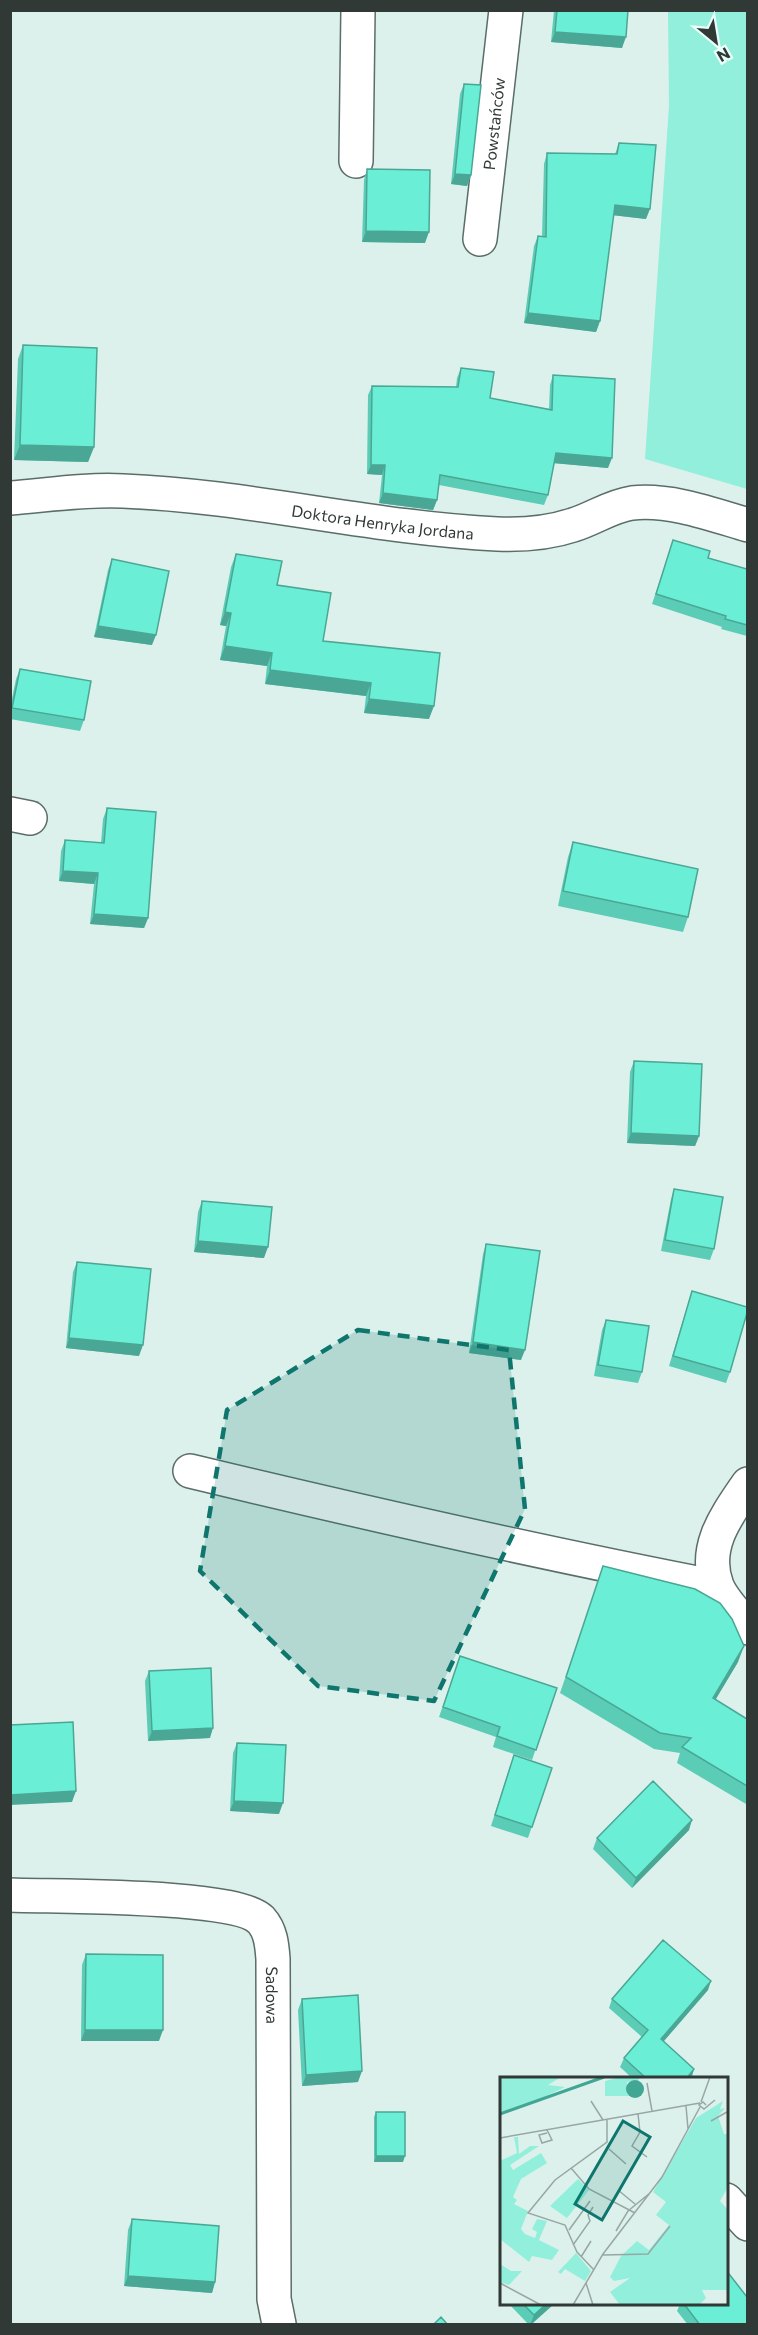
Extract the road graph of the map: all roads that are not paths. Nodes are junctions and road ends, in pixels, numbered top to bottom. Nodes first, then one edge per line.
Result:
1 (358, 10) edge
2 (506, 10) edge
3 (356, 161) dead end
4 (480, 239) dead end
5 (10, 498) edge
6 (747, 525) edge
7 (190, 1471) dead end
8 (747, 1484) edge
9 (717, 1587) junction
10 (747, 1628) edge
11 (10, 1895) edge
12 (728, 2202) edge
13 (747, 2224) edge
14 (279, 2325) edge

1 - 3 street
2 - 4 street, Powstańców
5 - 6 street, Doktora Henryka Jordana
7 - 9 street
8 - 9 street
9 - 10 street
11 - 14 street, Sadowa
12 - 13 street

